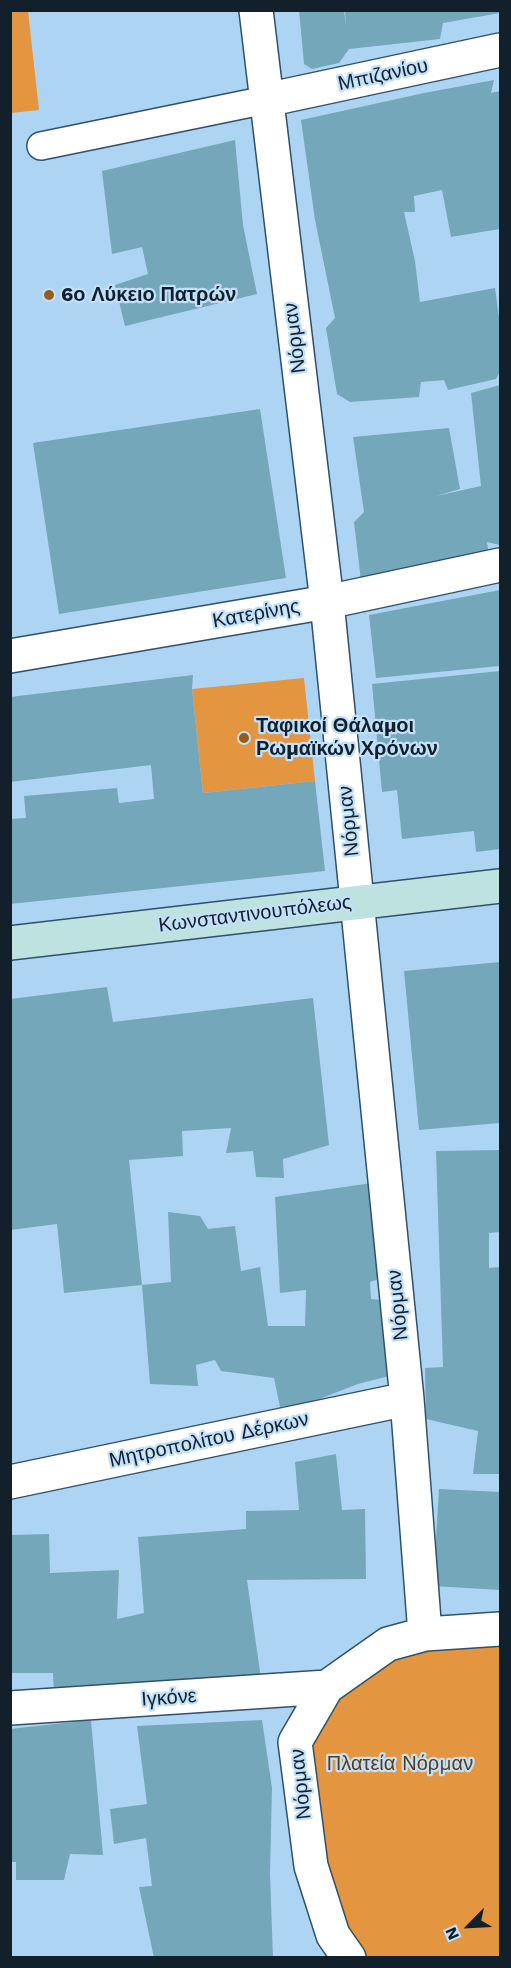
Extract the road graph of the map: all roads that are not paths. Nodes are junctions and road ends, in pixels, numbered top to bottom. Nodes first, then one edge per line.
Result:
1 (256, 10) edge
2 (501, 50) edge
3 (266, 100) junction
4 (41, 146) dead end
5 (501, 565) edge
6 (327, 602) junction
7 (10, 656) edge
8 (501, 886) edge
9 (357, 903) junction
10 (10, 943) edge
11 (407, 1399) junction
12 (10, 1482) edge
13 (501, 1629) edge
14 (425, 1634) junction
15 (327, 1688) junction
16 (10, 1708) edge
17 (349, 1958) edge

1 - 3 street, Νόρμαν
2 - 3 street, Μπιζανίου
3 - 4 lane
3 - 6 street, Νόρμαν
5 - 6 street, Κατερίνης
6 - 7 street, Κατερίνης
6 - 9 street, Νόρμαν
8 - 9 main road, Κωνσταντινουπόλεως
9 - 10 main road, Κωνσταντινουπόλεως
9 - 11 street, Νόρμαν
11 - 12 street, Μητροπολίτου Δέρκων
11 - 14 street, Νόρμαν
13 - 14 street, Νόρμαν
14 - 15 street, Νόρμαν
15 - 16 street, Ιγκόνε
15 - 17 street, Νόρμαν

